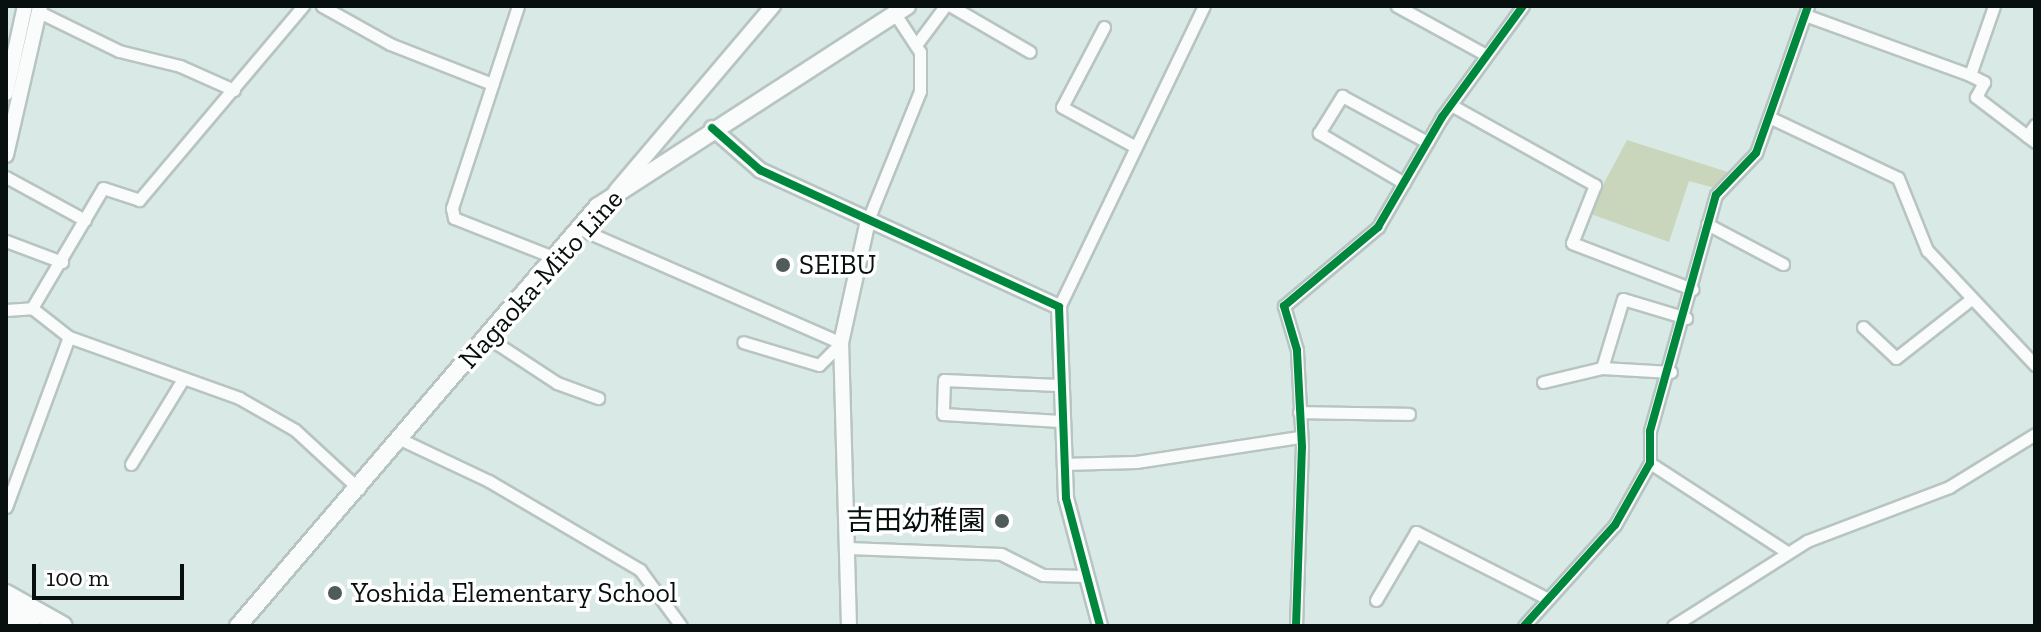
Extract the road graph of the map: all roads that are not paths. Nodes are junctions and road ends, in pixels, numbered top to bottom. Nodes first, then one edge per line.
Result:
1 (303, 6) edge
2 (322, 6) edge
3 (518, 6) edge
4 (773, 6) edge
5 (945, 6) edge
6 (951, 6) edge
7 (1204, 6) edge
8 (1397, 6) edge
9 (1523, 6) edge
10 (1994, 6) edge
11 (35, 8) edge
12 (901, 10) edge
13 (1807, 10) edge
14 (1104, 27) dead end
15 (916, 45) junction
16 (1030, 52) dead end
17 (1486, 55) junction
18 (1970, 75) junction
19 (492, 84) junction
20 (234, 90) junction
21 (6, 93) edge
22 (1451, 105) junction
23 (1771, 118) junction
24 (2035, 125) edge
25 (712, 128) junction
26 (2031, 139) edge
27 (1427, 142) junction
28 (1132, 145) junction
29 (6, 155) edge
30 (6, 177) edge
31 (1404, 183) junction
32 (616, 191) junction
33 (85, 220) junction
34 (868, 220) junction
35 (1707, 224) junction
36 (578, 228) junction
37 (6, 241) edge
38 (553, 257) junction
39 (62, 262) junction
40 (1783, 264) dead end
41 (1692, 289) junction
42 (1970, 300) junction
43 (1059, 307) junction
44 (32, 308) junction
45 (6, 310) edge
46 (1686, 318) junction
47 (1863, 327) dead end
48 (69, 337) junction
49 (487, 337) junction
50 (743, 342) dead end
51 (841, 343) junction
52 (2035, 365) edge
53 (1602, 368) junction
54 (1671, 372) junction
55 (183, 379) junction
56 (1543, 382) dead end
57 (1057, 385) junction
58 (598, 398) dead end
59 (1299, 412) junction
60 (1409, 414) dead end
61 (1060, 421) junction
62 (2035, 434) edge
63 (1299, 437) junction
64 (400, 439) junction
65 (1650, 463) junction
66 (131, 464) dead end
67 (1063, 464) junction
68 (359, 489) junction
69 (6, 507) edge
70 (848, 548) junction
71 (1787, 552) junction
72 (1086, 576) junction
73 (6, 594) edge
74 (1548, 599) junction
75 (1376, 600) dead end
76 (6, 613) edge
77 (31, 626) edge
78 (63, 626) edge
79 (238, 626) edge
80 (681, 626) edge
81 (849, 626) edge
82 (1100, 626) edge
83 (1296, 626) edge
84 (1524, 626) edge
85 (1673, 626) edge

1 - 20 street
2 - 19 street
3 - 19 street
4 - 32 street
5 - 15 street
6 - 16 street
7 - 28 street
8 - 17 street
9 - 17 street
10 - 18 street
11 - 20 street
11 - 21 street
11 - 29 street
12 - 15 street
12 - 25 main road, Nagaoka-Mito Line
13 - 18 street
13 - 23 street
14 - 28 street
15 - 34 street
17 - 22 street
18 - 26 street
19 - 38 street
20 - 33 street
22 - 27 street
22 - 41 street
23 - 35 street
23 - 42 street
24 - 26 street
25 - 32 main road, Nagaoka-Mito Line
25 - 34 street
27 - 31 street
27 - 31 street
28 - 43 street
30 - 33 street
31 - 59 street
32 - 36 main road, Nagaoka-Mito Line
33 - 39 street
34 - 43 street
34 - 51 street
35 - 40 street
35 - 41 street
36 - 38 main road, Nagaoka-Mito Line
36 - 51 street
37 - 39 street
38 - 49 main road, Nagaoka-Mito Line
39 - 44 street
41 - 46 street
42 - 47 street
42 - 52 street
43 - 57 street
44 - 45 street
44 - 48 street
46 - 53 street
46 - 54 street
48 - 55 street
48 - 69 street
49 - 58 street
49 - 64 main road, Nagaoka-Mito Line
50 - 51 street
51 - 70 street
53 - 54 street
53 - 56 street
54 - 65 street
55 - 66 street
55 - 68 street
57 - 61 street
57 - 61 street
59 - 60 street
59 - 63 street
61 - 67 street
62 - 71 street
63 - 67 street
63 - 83 street
64 - 68 main road, Nagaoka-Mito Line
64 - 80 street
65 - 71 street
65 - 74 street
67 - 72 street
68 - 79 main road, Nagaoka-Mito Line
70 - 72 street
70 - 81 street
71 - 85 street
72 - 82 street
73 - 78 highway
74 - 75 street
74 - 84 street
76 - 77 highway

